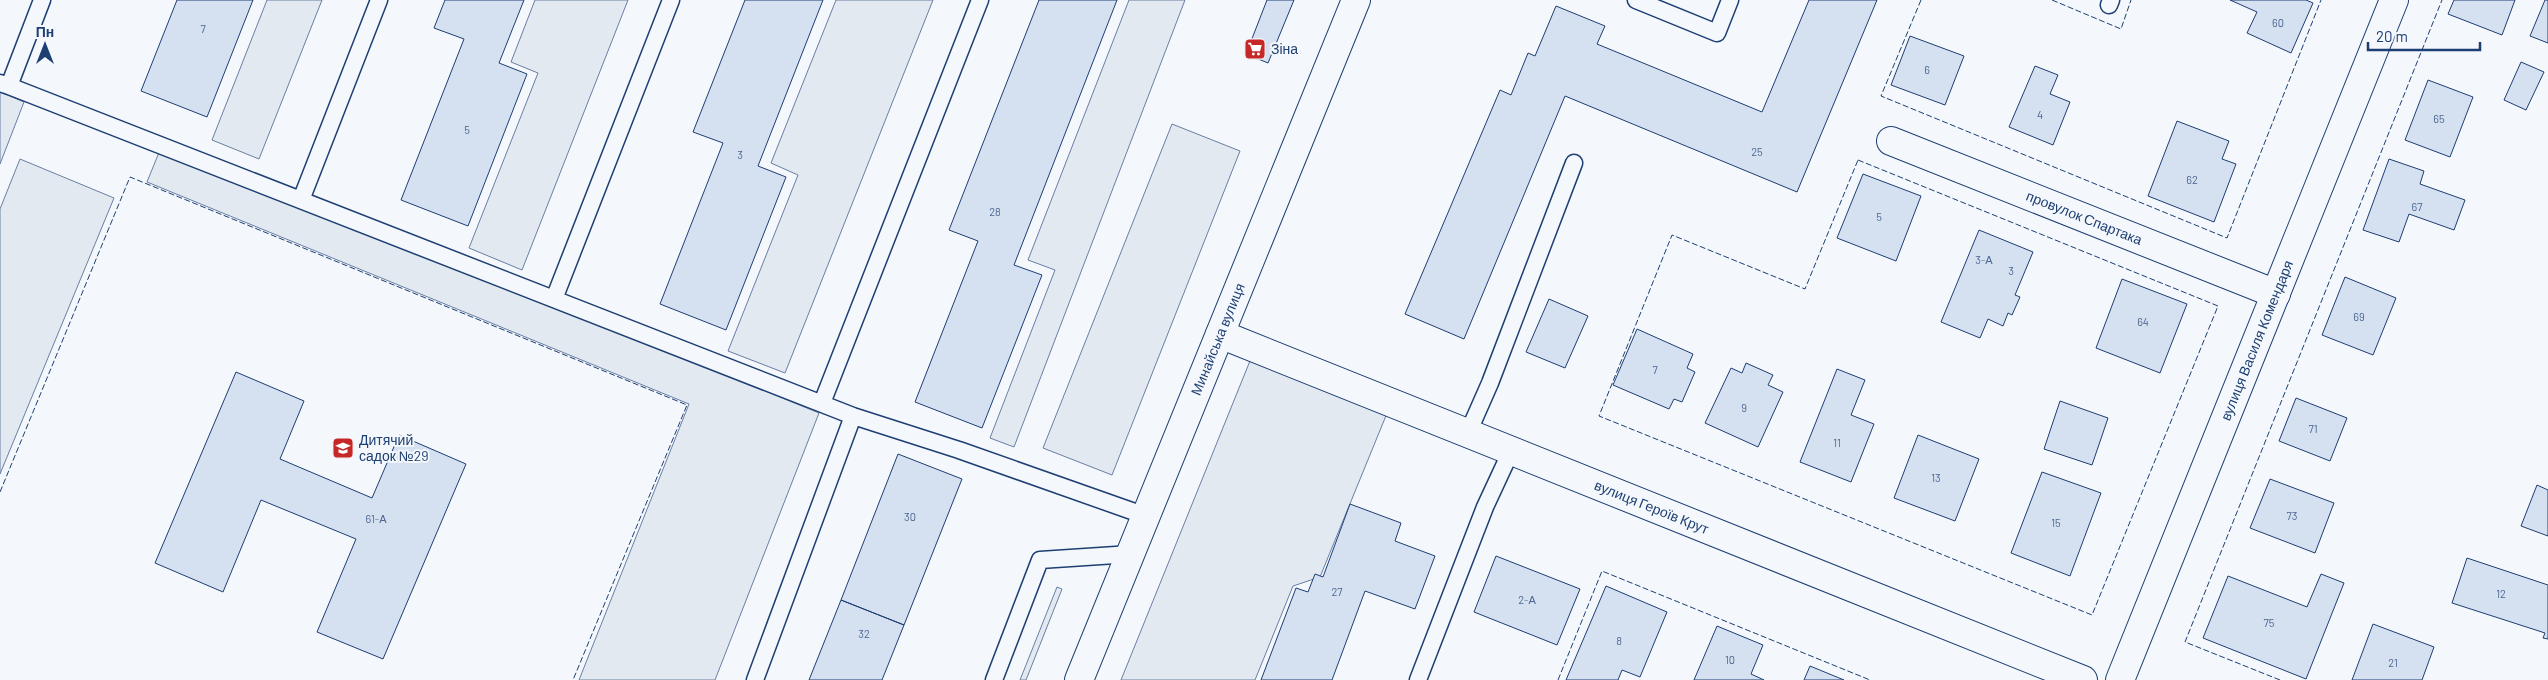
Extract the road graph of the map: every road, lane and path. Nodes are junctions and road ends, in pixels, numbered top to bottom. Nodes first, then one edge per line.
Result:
1 (42, 0) edge
2 (379, 0) edge
3 (671, 0) edge
4 (980, 0) edge
5 (1356, 0) edge
6 (1636, 0) edge
7 (1730, 0) edge
8 (2394, 0) edge
9 (4, 84) edge
10 (1892, 141) dead end
11 (1574, 163) dead end
12 (301, 200) junction
13 (2276, 294) junction
14 (554, 299) junction
15 (1220, 334) junction
16 (822, 403) junction
17 (854, 416) junction
18 (1468, 433) junction
19 (1511, 451) junction
20 (1146, 516) junction
21 (1131, 554) junction
22 (756, 680) edge
23 (994, 680) edge
24 (1079, 680) edge
25 (1418, 680) edge
26 (2083, 680) edge
27 (2120, 680) edge

1 - 9 lane
2 - 12 lane
3 - 14 lane
4 - 16 lane
5 - 15 street, Минайська вулиця
6 - 7 lane
8 - 13 street, вулиця Василя Комендаря
9 - 12 lane
10 - 13 street, провулок Спартака
11 - 18 lane
12 - 14 lane
13 - 27 street, вулиця Василя Комендаря
14 - 16 lane
15 - 18 street, вулиця Героїв Крут
15 - 20 street, Минайська вулиця
16 - 17 lane
17 - 20 lane
17 - 22 lane
18 - 19 street, вулиця Героїв Крут
19 - 25 lane
19 - 26 street, вулиця Героїв Крут
20 - 21 street, Минайська вулиця
21 - 23 lane
21 - 24 street, Минайська вулиця

